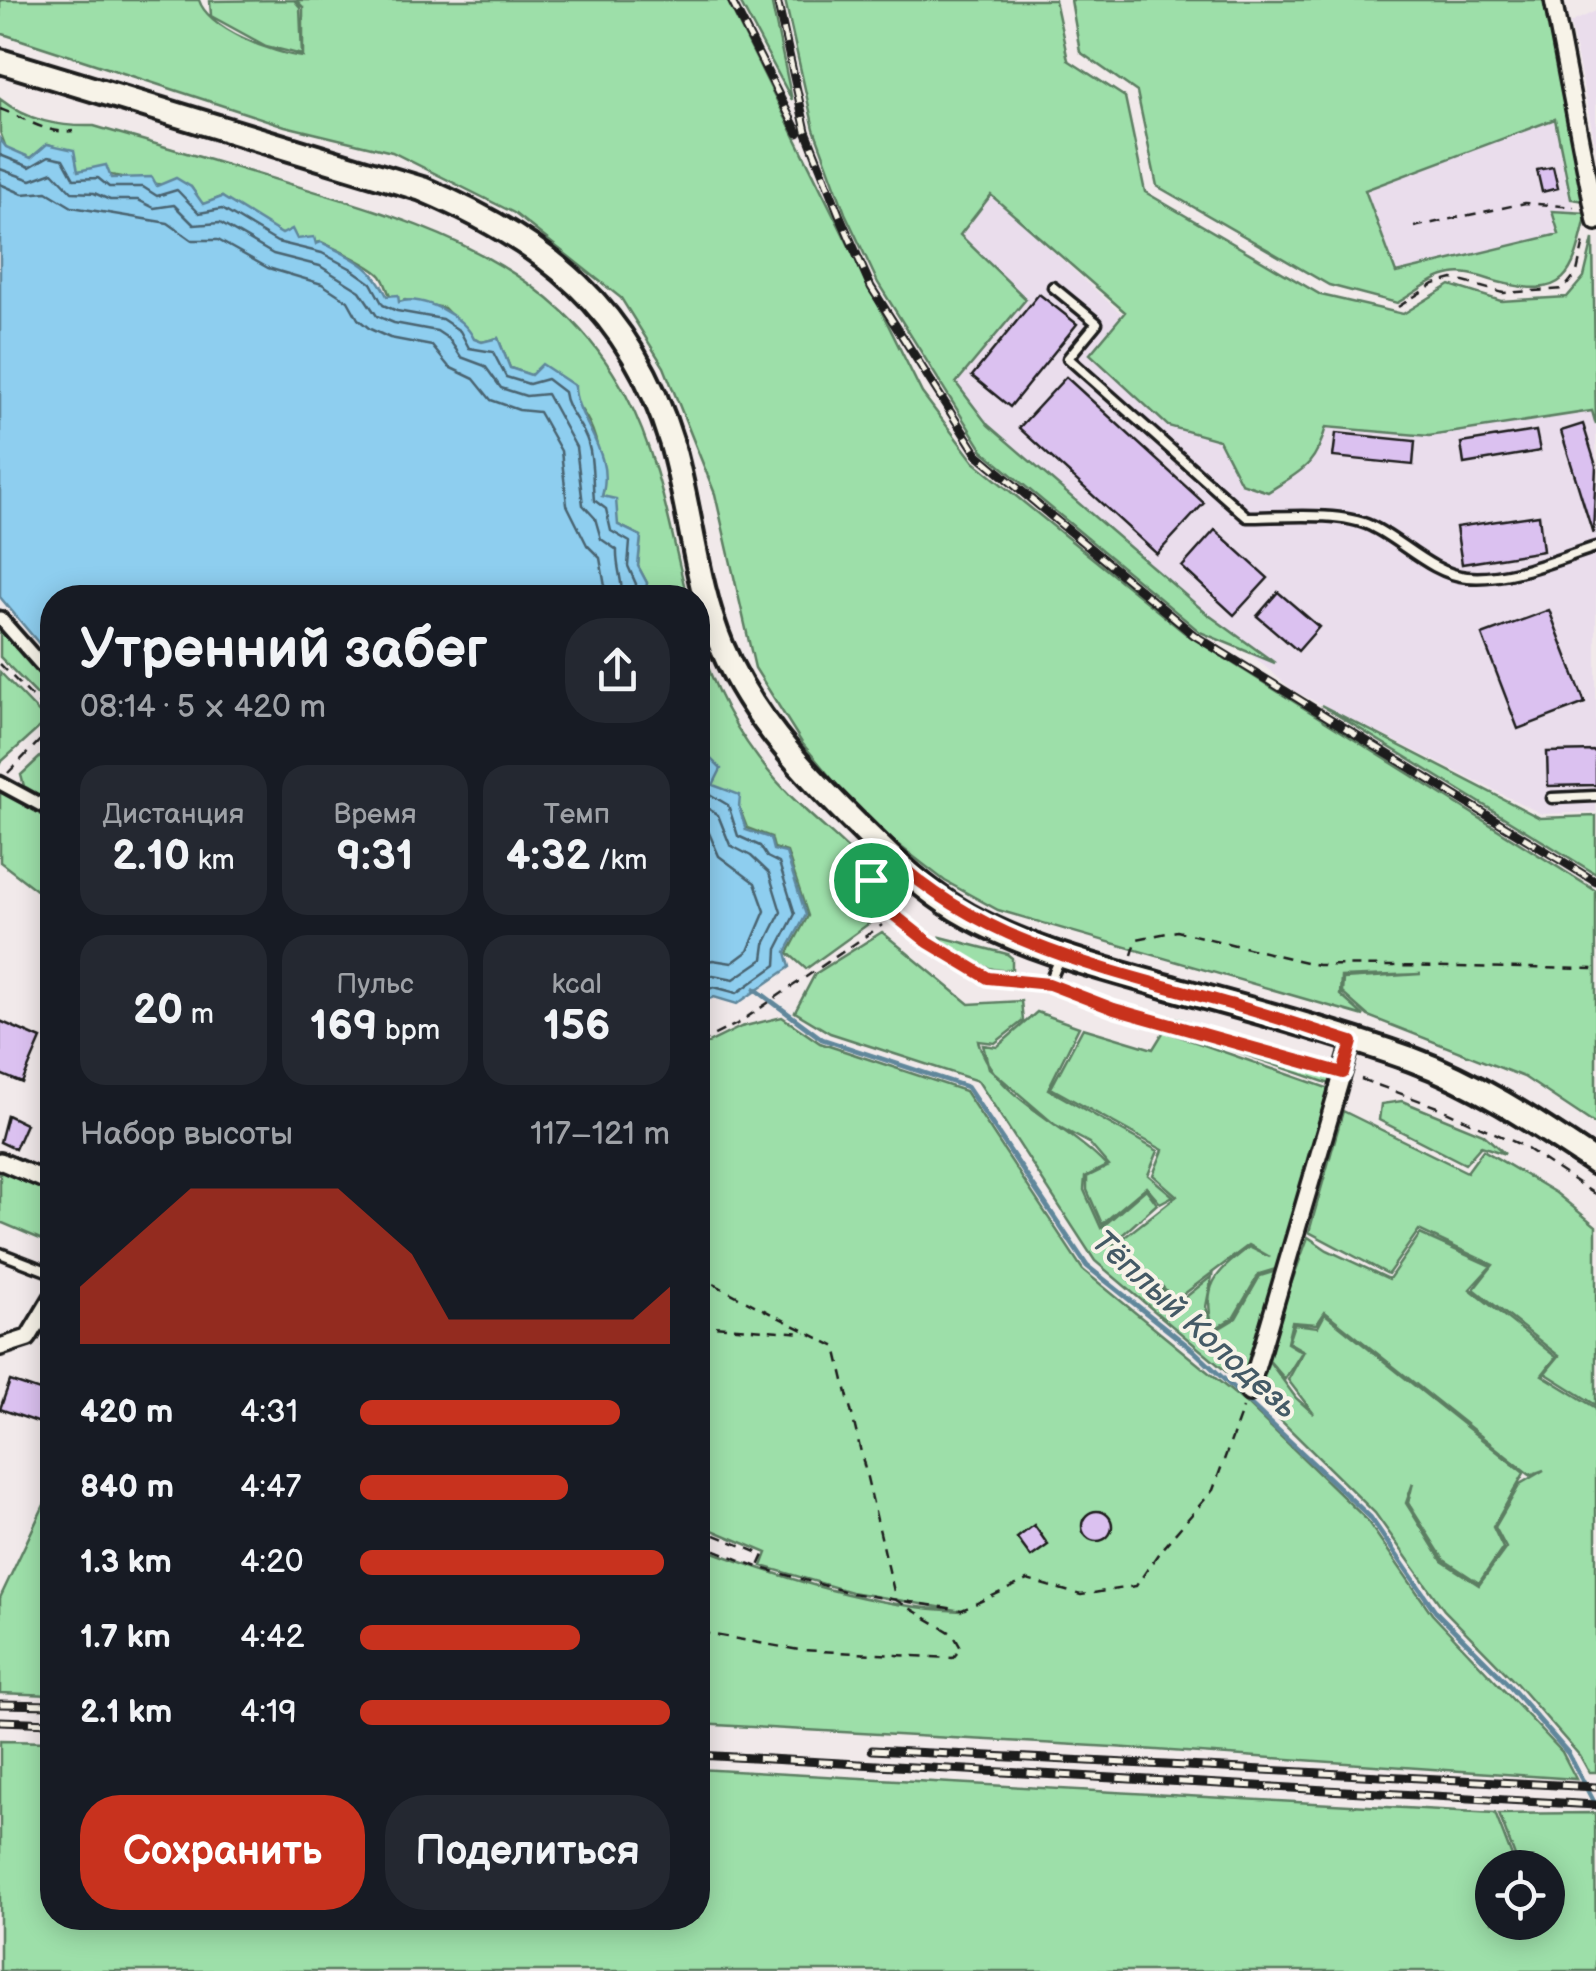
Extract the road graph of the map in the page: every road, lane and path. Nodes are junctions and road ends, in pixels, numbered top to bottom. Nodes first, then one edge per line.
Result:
1 (1553, 0) edge
2 (0, 62) edge
3 (0, 109) edge
4 (73, 131) dead end
5 (1594, 215) edge
6 (1414, 227) dead end
7 (1053, 287) dead end
8 (1398, 307) dead end
9 (1596, 547) edge
10 (706, 585) edge
11 (710, 600) edge
12 (0, 618) edge
13 (40, 663) edge
14 (0, 664) edge
15 (40, 705) edge
16 (40, 740) edge
17 (0, 782) edge
18 (1596, 796) edge
19 (1552, 798) dead end
20 (40, 804) edge
21 (891, 857) junction
22 (896, 916) junction
23 (1061, 956) junction
24 (1596, 969) edge
25 (1126, 975) junction
26 (1049, 984) junction
27 (710, 1037) edge
28 (1352, 1042) junction
29 (1343, 1073) junction
30 (0, 1161) edge
31 (1596, 1163) edge
32 (40, 1178) edge
33 (1596, 1195) edge
34 (0, 1253) edge
35 (40, 1268) edge
36 (710, 1282) edge
37 (40, 1318) edge
38 (710, 1326) edge
39 (810, 1334) junction
40 (0, 1347) edge
41 (1246, 1400) joint
42 (710, 1533) edge
43 (710, 1548) edge
44 (758, 1567) junction
45 (896, 1600) junction
46 (710, 1634) edge

1 - 5 street
2 - 10 main road
3 - 4 path
5 - 6 path
5 - 8 path
7 - 9 lane
11 - 21 main road
12 - 13 street
14 - 15 path
16 - 17 path
17 - 20 street
18 - 19 lane
21 - 22 lane
21 - 23 main road
22 - 26 lane
22 - 27 path
23 - 25 main road
23 - 26 lane
24 - 25 path
25 - 28 main road
26 - 29 path
28 - 29 street
28 - 31 main road
29 - 33 path
29 - 41 street
30 - 32 street
34 - 35 lane
36 - 39 path
37 - 40 street
38 - 39 path
39 - 45 path
41 - 45 path
42 - 44 path
43 - 44 path
44 - 45 path
45 - 46 path

